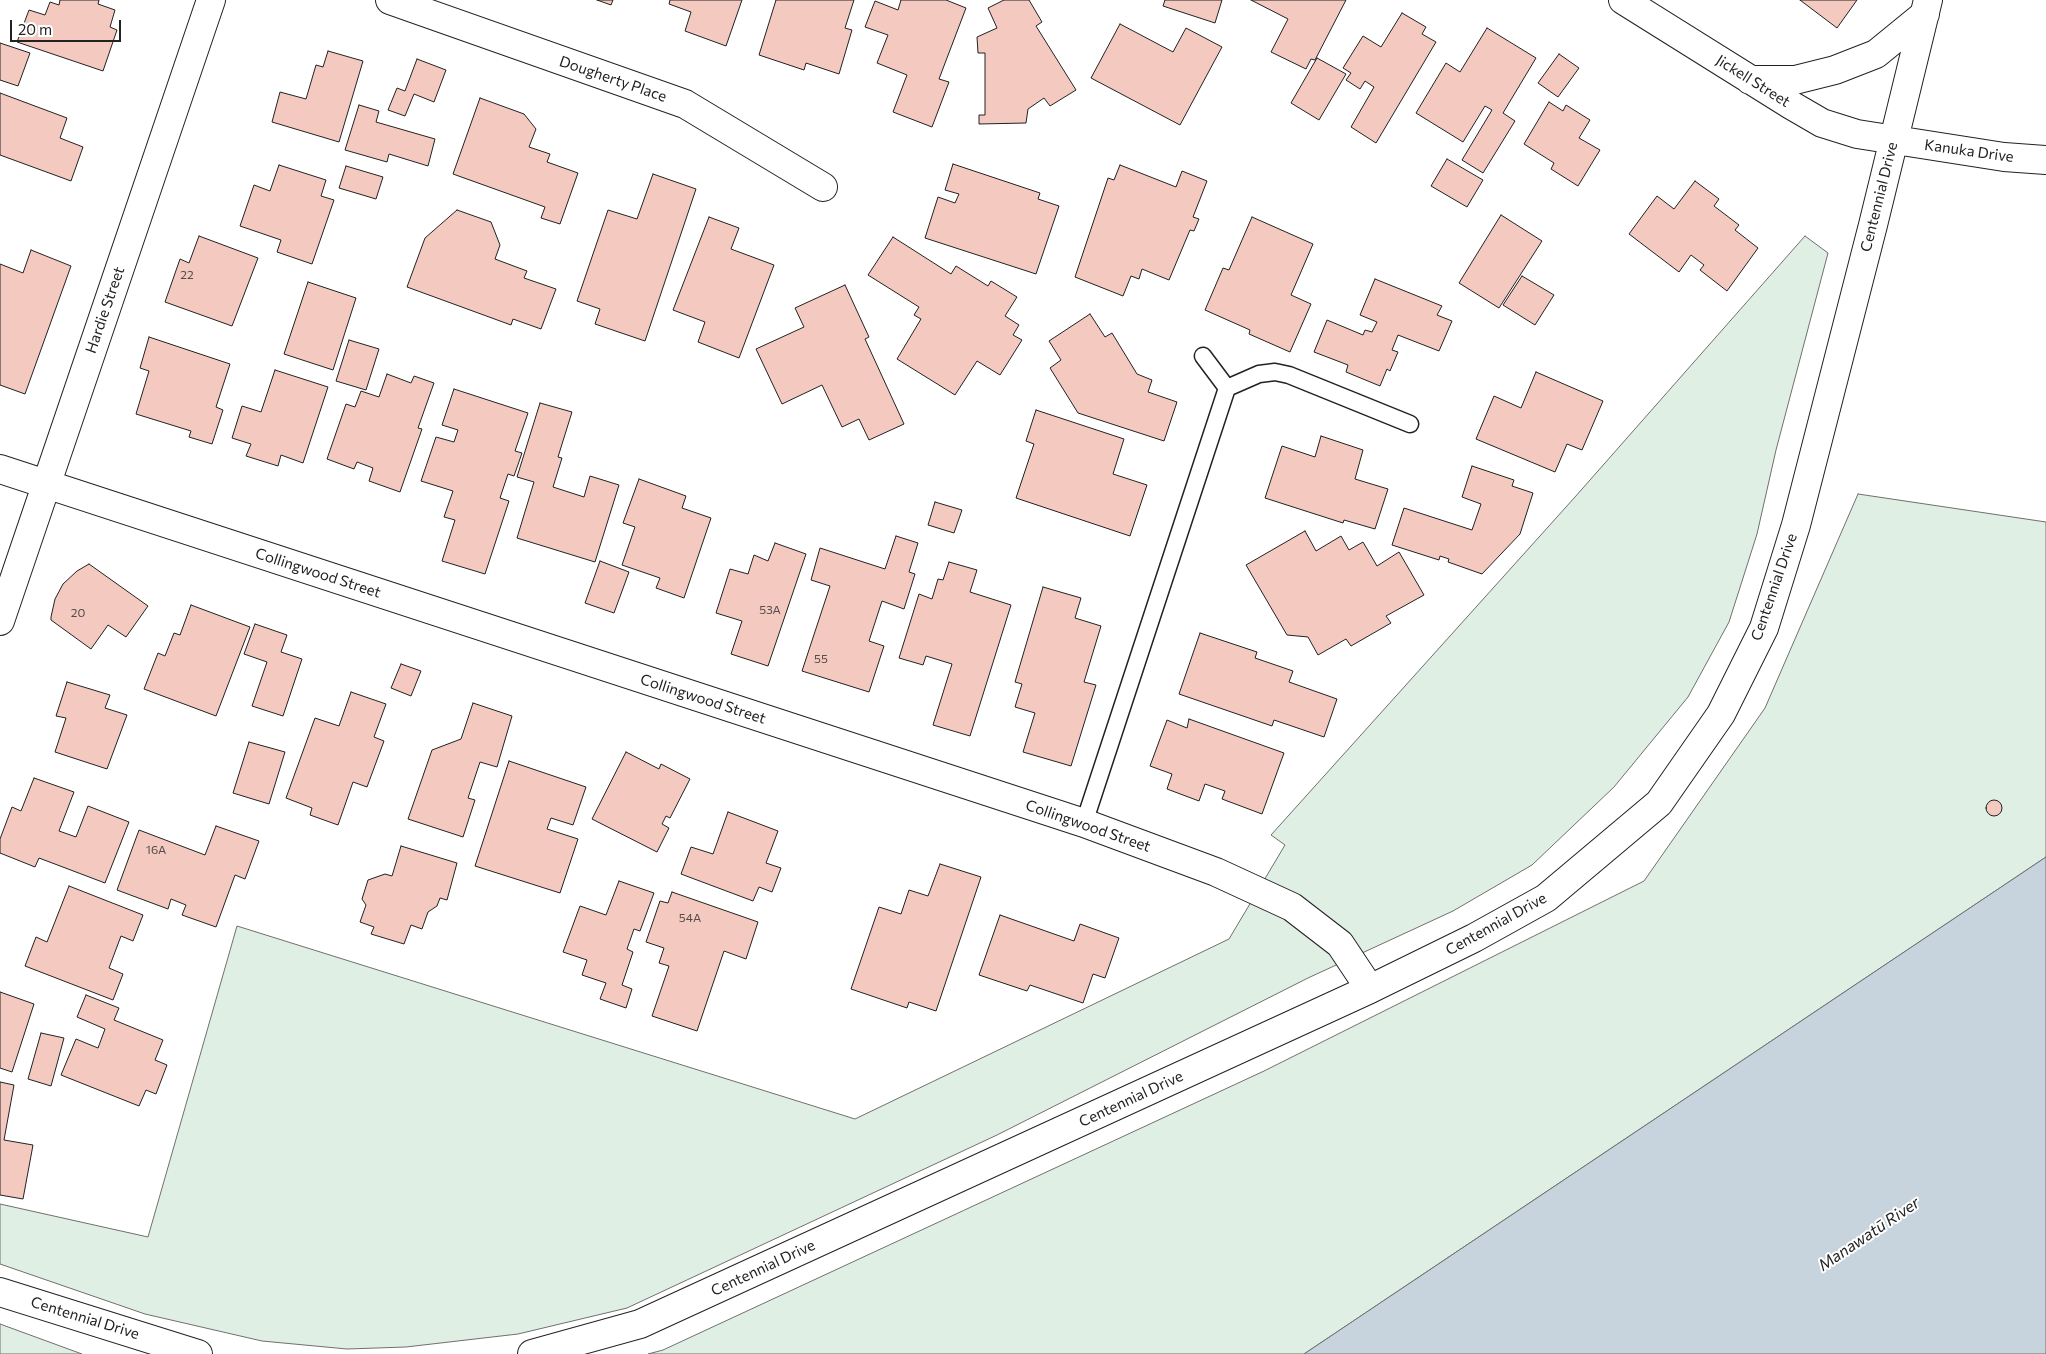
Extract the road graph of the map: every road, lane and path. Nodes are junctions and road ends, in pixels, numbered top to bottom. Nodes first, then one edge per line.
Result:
1 (211, 0) edge
2 (390, 0) edge
3 (1623, 0) edge
4 (1927, 7) edge
5 (1750, 80) junction
6 (1893, 139) junction
7 (2046, 160) edge
8 (824, 187) dead end
9 (1203, 356) dead end
10 (1227, 388) junction
11 (1410, 424) dead end
12 (0, 469) edge
13 (46, 484) junction
14 (0, 621) edge
15 (1084, 823) junction
16 (1370, 988) junction
17 (0, 1292) edge
18 (198, 1354) edge
19 (532, 1354) edge

1 - 13 street, Hardie Street
2 - 8 street, Dougherty Place
3 - 5 street, Jickell Street
4 - 5 street
4 - 6 street, Centennial Drive
5 - 6 street, Jickell Street
6 - 7 street, Kanuka Drive
6 - 16 street, Centennial Drive
9 - 10 lane
10 - 11 lane
10 - 15 lane
12 - 13 street, Collingwood Street
13 - 14 street, Hardie Street
13 - 15 street, Collingwood Street
15 - 16 street, Collingwood Street
16 - 19 street, Centennial Drive
17 - 18 street, Centennial Drive

